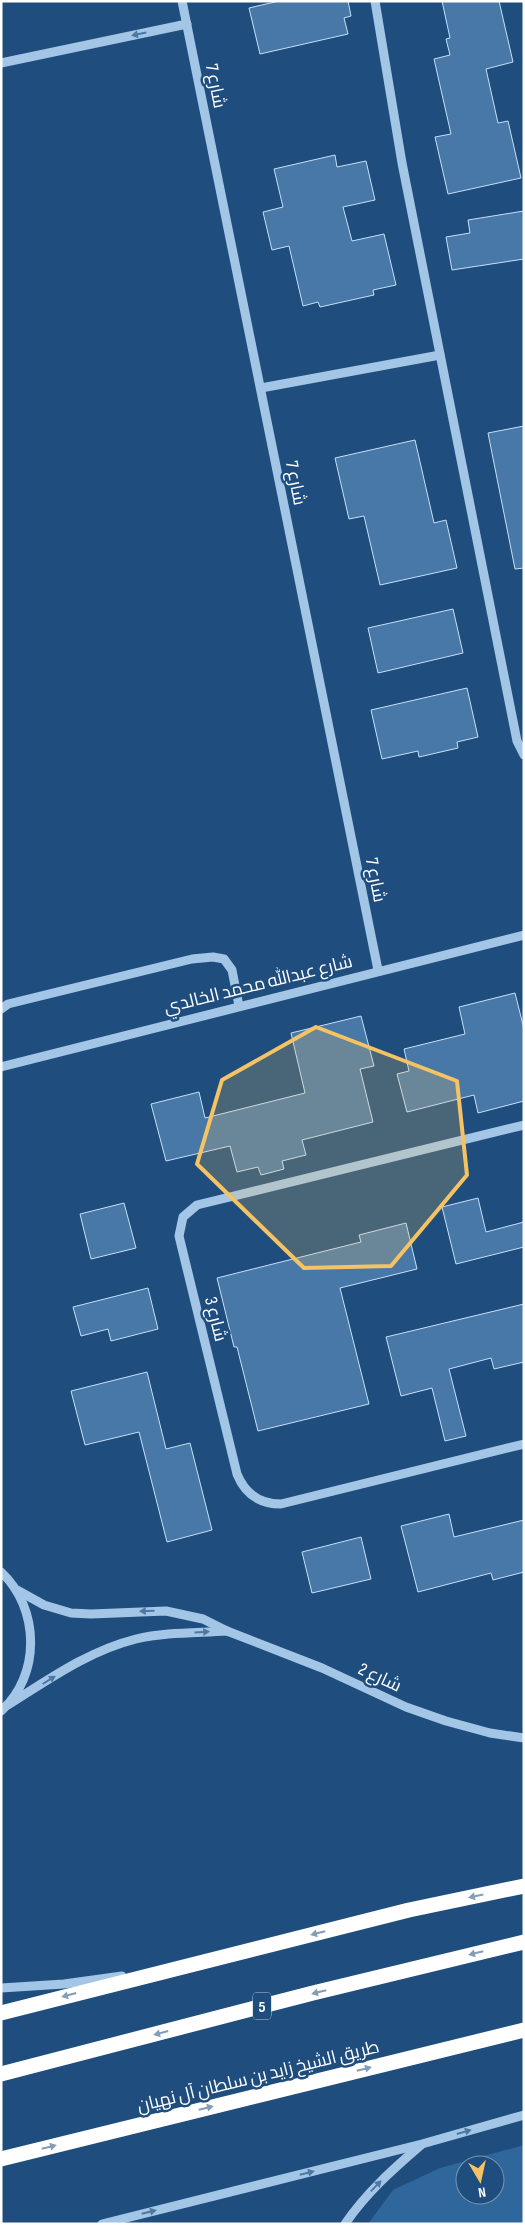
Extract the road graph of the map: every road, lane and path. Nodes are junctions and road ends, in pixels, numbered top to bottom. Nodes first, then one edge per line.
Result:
1 (182, 1) edge
2 (375, 1) edge
3 (187, 24) junction
4 (1, 64) edge
5 (440, 356) junction
6 (260, 388) junction
7 (524, 755) edge
8 (524, 935) edge
9 (378, 970) junction
10 (239, 1006) junction
11 (1, 1009) edge
12 (1, 1067) edge
13 (524, 1125) edge
14 (524, 1444) edge
15 (1, 1572) edge
16 (17, 1590) junction
17 (227, 1631) junction
18 (4, 1708) edge
19 (524, 1738) edge
20 (524, 1886) edge
21 (524, 1942) edge
22 (167, 1970) junction
23 (1, 1988) edge
24 (1, 2013) edge
25 (524, 2030) edge
26 (1, 2074) edge
27 (524, 2115) edge
28 (422, 2144) junction
29 (4, 2158) edge
30 (102, 2224) edge
31 (345, 2224) edge

1 - 3 street, شارع 7
2 - 5 street
3 -> 4 street
3 - 6 street, شارع 7
5 - 6 street
5 - 7 street
6 - 9 street, شارع 7
8 - 9 street, شارع عبدالله محمد الخالدي
9 - 10 street, شارع عبدالله محمد الخالدي
10 - 11 street
10 - 12 street, شارع عبدالله محمد الخالدي
13 - 14 street, شارع 3
15 - 16 street
17 -> 16 street, شارع 2
16 - 18 street
18 -> 17 street, شارع 2
17 - 19 street, شارع 2
20 -> 22 highway
21 -> 26 highway, 5
22 - 23 street
22 -> 24 highway
29 -> 25 highway, طريق الشيخ زايد بن سلطان آل نهيان
28 -> 27 street
30 -> 28 street
31 -> 28 street

